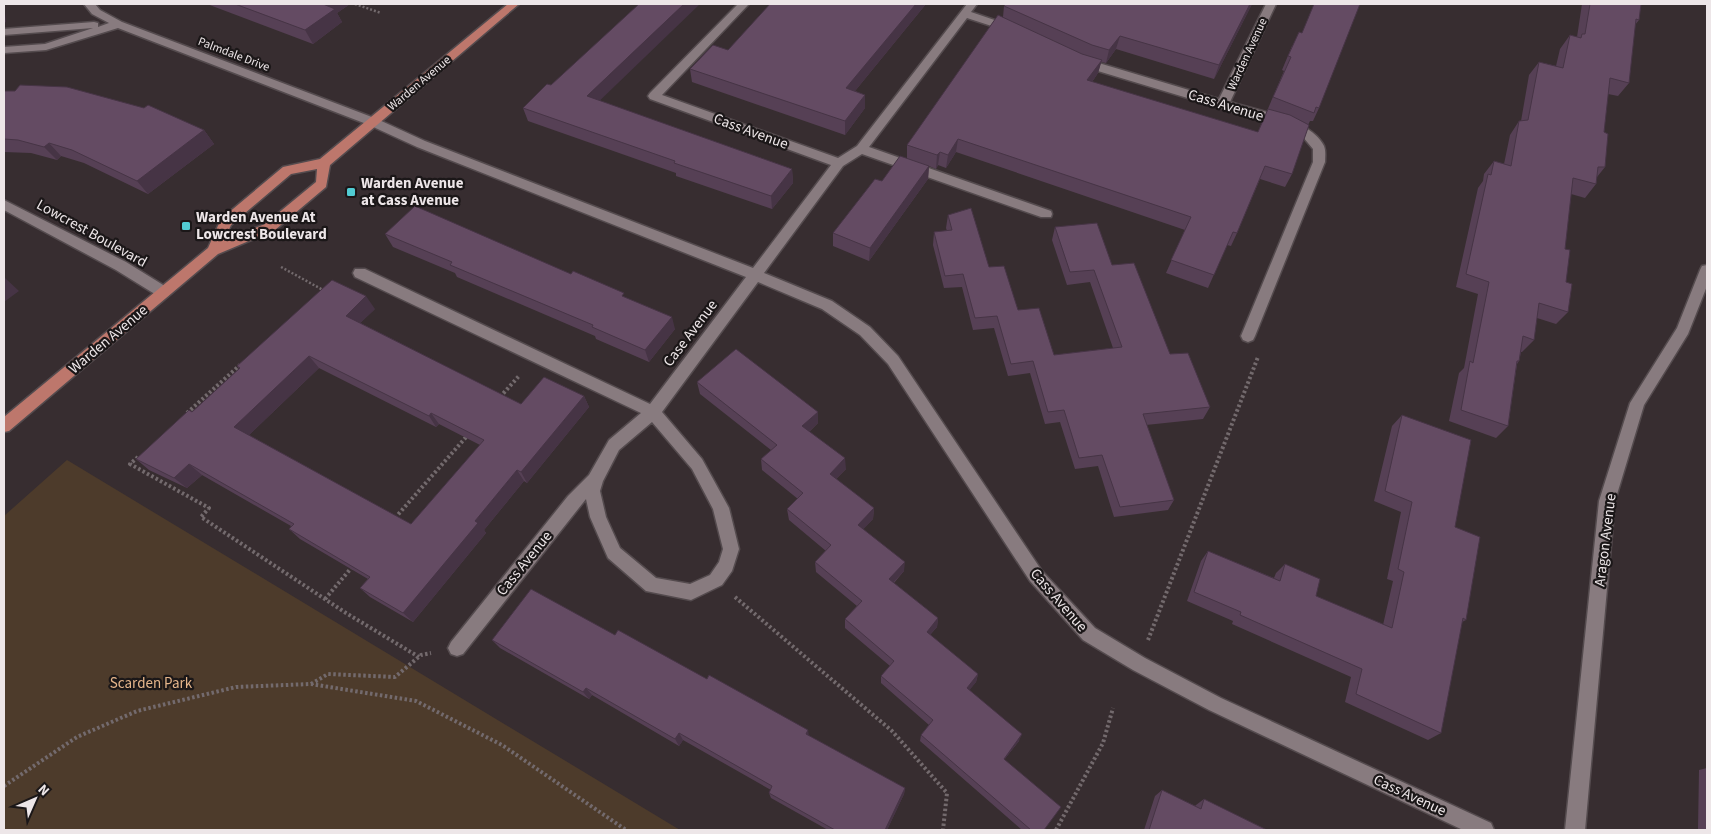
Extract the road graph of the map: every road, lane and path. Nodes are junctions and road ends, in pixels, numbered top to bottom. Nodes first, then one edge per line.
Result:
1 (90, 4) edge
2 (355, 4) edge
3 (514, 4) edge
4 (744, 4) edge
5 (972, 4) edge
6 (1270, 4) edge
7 (381, 13) dead end
8 (965, 14) junction
9 (118, 24) junction
10 (4, 32) edge
11 (1022, 34) edge
12 (4, 50) edge
13 (1075, 59) edge
14 (1223, 104) junction
15 (373, 122) junction
16 (861, 149) junction
17 (324, 163) junction
18 (839, 163) junction
19 (4, 205) edge
20 (1046, 214) dead end
21 (212, 251) junction
22 (281, 267) dead end
23 (1707, 270) edge
24 (363, 274) joint
25 (754, 274) junction
26 (323, 290) junction
27 (163, 292) junction
28 (315, 297) edge
29 (1248, 336) joint
30 (536, 356) junction
31 (241, 364) edge
32 (498, 400) edge
33 (653, 412) junction
34 (182, 417) edge
35 (4, 426) edge
36 (472, 430) edge
37 (145, 451) edge
38 (595, 480) junction
39 (389, 525) edge
40 (357, 562) edge
41 (716, 580) junction
42 (325, 599) junction
43 (457, 648) joint
44 (419, 657) junction
45 (1139, 664) junction
46 (311, 684) junction
47 (1113, 708) dead end
48 (4, 786) edge
49 (626, 830) edge
50 (944, 830) edge
51 (1056, 830) edge
52 (1484, 830) edge
53 (1575, 830) edge

1 - 9 street, Palmdale Drive
2 - 7 path
3 - 15 main road, Warden Avenue
4 - 18 street, Cass Avenue
5 - 8 street
6 - 14 street, Warden Avenue
8 - 11 street
8 - 16 street
9 - 10 street
9 - 12 street
9 - 15 street, Palmdale Drive
13 - 14 street, Cass Avenue
14 - 29 street, Cass Avenue
15 - 17 main road, Warden Avenue
15 - 25 street, Cass Avenue
16 - 18 street
16 - 20 street
17 - 21 main road, Warden Avenue
17 - 21 main road, Warden Avenue
18 - 25 street
19 - 27 street, Lowcrest Boulevard
21 - 27 main road, Warden Avenue
22 - 26 path
23 - 53 street, Aragon Avenue
24 - 26 path
24 - 30 street
25 - 33 street, Case Avenue
25 - 45 street, Cass Avenue
26 - 28 path
27 - 35 main road, Warden Avenue
29 - 45 path
30 - 32 path
30 - 33 street
31 - 34 path
33 - 38 street, Cass Avenue
33 - 41 street
36 - 39 path
37 - 42 path
38 - 41 street, Cass Avenue
38 - 43 street, Cass Avenue
40 - 42 path
41 - 50 path
42 - 44 path
43 - 44 path
44 - 46 path
45 - 52 street, Cass Avenue
46 - 48 path
46 - 49 path
47 - 51 path

